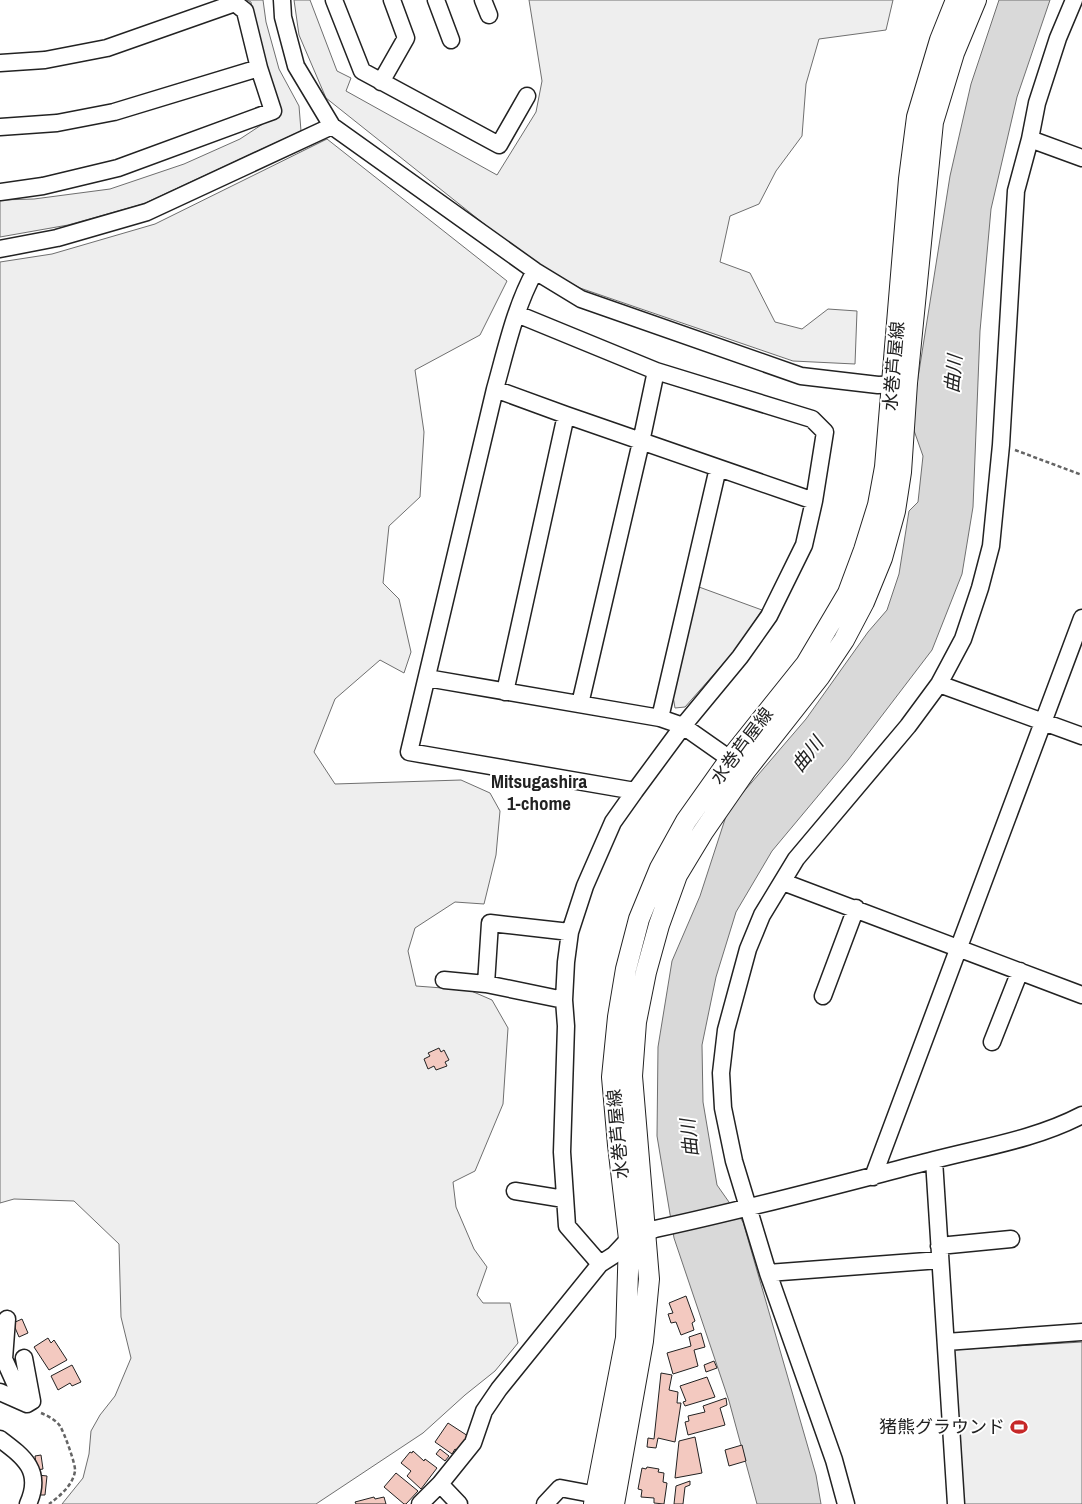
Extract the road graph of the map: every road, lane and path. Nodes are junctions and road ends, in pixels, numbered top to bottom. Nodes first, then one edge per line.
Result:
1 (282, 0) edge
2 (334, 0) edge
3 (392, 0) edge
4 (436, 0) edge
5 (956, 0) edge
6 (976, 0) edge
7 (1074, 0) edge
8 (235, 1) edge
9 (451, 40) dead end
10 (0, 62) edge
11 (259, 68) junction
12 (381, 82) junction
13 (527, 96) dead end
14 (332, 126) junction
15 (0, 127) edge
16 (1030, 139) junction
17 (1082, 158) edge
18 (0, 192) edge
19 (0, 249) edge
20 (535, 271) junction
21 (517, 314) junction
22 (656, 371) junction
23 (900, 384) junction
24 (495, 389) junction
25 (566, 416) junction
26 (641, 442) junction
27 (1002, 445) junction
28 (718, 468) junction
29 (1082, 475) edge
30 (814, 501) junction
31 (1082, 618) edge
32 (427, 678) junction
33 (939, 684) junction
34 (505, 692) junction
35 (580, 704) junction
36 (660, 718) junction
37 (1043, 720) junction
38 (683, 726) junction
39 (1082, 736) edge
40 (738, 764) junction
41 (635, 791) junction
42 (783, 882) junction
43 (856, 908) junction
44 (570, 932) junction
45 (958, 948) junction
46 (1020, 971) junction
47 (444, 980) dead end
48 (486, 984) junction
49 (1082, 995) edge
50 (823, 996) dead end
51 (564, 1000) junction
52 (992, 1042) dead end
53 (1082, 1102) edge
54 (1079, 1116) edge
55 (934, 1160) junction
56 (873, 1177) junction
57 (515, 1191) dead end
58 (564, 1199) junction
59 (744, 1208) junction
60 (646, 1233) junction
61 (1011, 1240) dead end
62 (940, 1253) junction
63 (600, 1264) junction
64 (768, 1273) junction
65 (7, 1319) dead end
66 (1082, 1332) edge
67 (946, 1342) junction
68 (24, 1358) dead end
69 (0, 1392) edge
70 (27, 1404) junction
71 (0, 1439) edge
72 (440, 1484) junction
73 (595, 1500) edge
74 (615, 1501) edge
75 (28, 1504) edge
76 (49, 1504) edge
77 (420, 1504) edge
78 (459, 1504) edge
79 (545, 1504) edge
80 (846, 1504) edge
81 (956, 1504) edge

1 - 14 street
2 - 12 street
3 - 12 street
4 - 9 street
5 - 23 main road, 水巻芦屋線
6 - 23 main road, 水巻芦屋線
7 - 16 street
8 - 10 street
8 - 11 street
11 - 15 street
11 - 18 street
12 - 13 street
14 - 19 street
14 - 20 street
16 - 17 street
16 - 27 street
20 - 21 street
20 - 23 street
21 - 22 street
21 - 24 street
22 - 26 street
22 - 30 street
23 - 40 main road, 水巻芦屋線
24 - 25 street
24 - 32 street
25 - 26 street
25 - 34 street
26 - 28 street
26 - 35 street
27 - 29 path
27 - 33 street
28 - 30 street
28 - 36 street
30 - 38 street
31 - 37 street
32 - 34 street
32 - 41 street
33 - 37 street
33 - 42 street
34 - 35 street
35 - 36 street
36 - 38 street
37 - 39 street
37 - 45 street
38 - 40 street
38 - 41 street
40 - 60 main road, 水巻芦屋線
41 - 44 street
42 - 43 street
42 - 59 street
43 - 45 street
43 - 50 street
44 - 48 street
44 - 51 street
45 - 46 street
45 - 56 street
46 - 49 street
46 - 52 street
47 - 48 street
48 - 51 street
51 - 58 street
53 - 54 street
54 - 55 street
55 - 56 street
55 - 62 street
56 - 59 street
57 - 58 street
58 - 63 street
59 - 60 street
59 - 64 street
60 - 63 street
60 - 73 main road, 水巻芦屋線
60 - 74 main road, 水巻芦屋線
61 - 62 street
62 - 64 street
62 - 67 street
63 - 72 street
64 - 80 street
65 - 70 street
66 - 67 street
67 - 81 street
68 - 70 street
69 - 70 street
70 - 76 path
71 - 75 street
72 - 77 street
72 - 78 street
73 - 74 street
73 - 79 street

